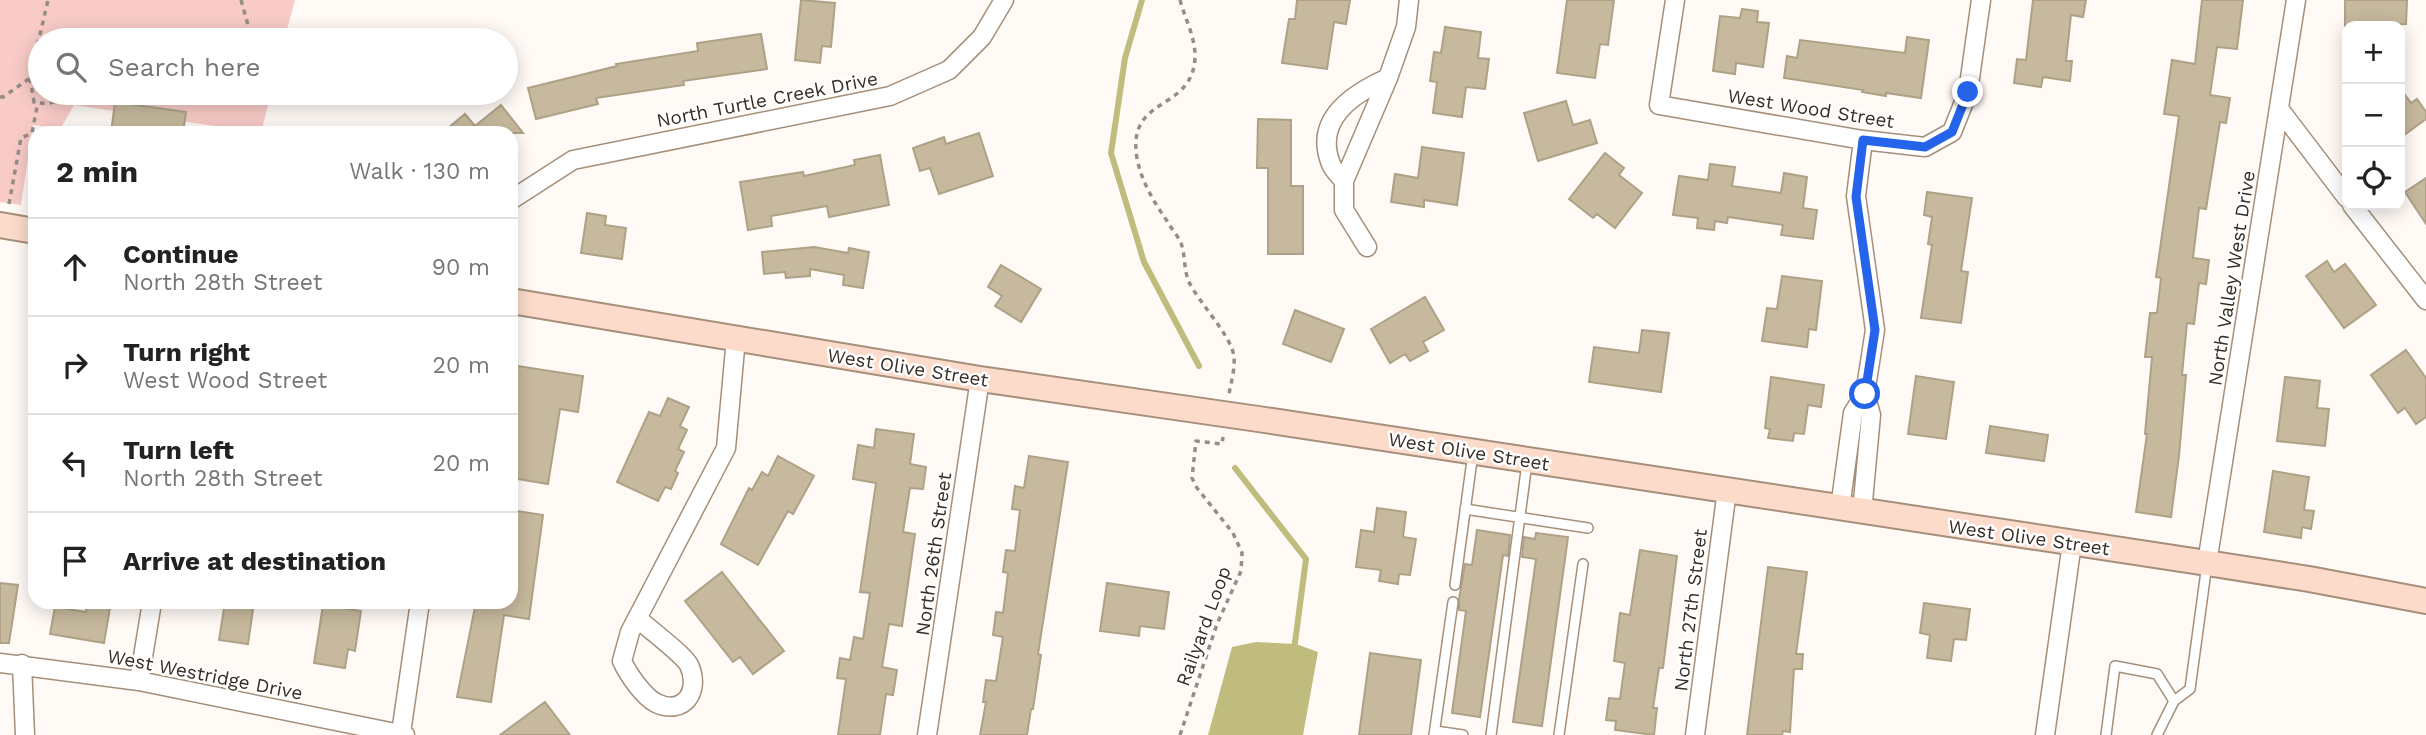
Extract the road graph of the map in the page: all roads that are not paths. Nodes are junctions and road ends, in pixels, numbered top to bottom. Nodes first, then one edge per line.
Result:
1 (1004, 0) edge
2 (1409, 0) edge
3 (1675, 0) edge
4 (1981, 0) edge
5 (2295, 0) edge
6 (1388, 78) junction
7 (2280, 110) junction
8 (1863, 140) junction
9 (1344, 181) junction
10 (2342, 191) edge
11 (518, 195) edge
12 (2356, 210) edge
13 (2, 221) edge
14 (28, 228) edge
15 (1367, 247) dead end
16 (2426, 300) edge
17 (518, 302) edge
18 (736, 338) junction
19 (980, 379) junction
20 (1473, 452) junction
21 (1527, 459) junction
22 (1727, 490) junction
23 (1465, 509) junction
24 (1851, 510) junction
25 (1520, 517) junction
26 (1588, 528) dead end
27 (2072, 543) junction
28 (2207, 563) junction
29 (1583, 564) dead end
30 (1455, 585) dead end
31 (2426, 601) edge
32 (1453, 602) dead end
33 (151, 609) edge
34 (419, 609) edge
35 (637, 618) junction
36 (0, 663) edge
37 (22, 664) junction
38 (139, 681) junction
39 (2174, 701) junction
40 (1435, 733) edge
41 (403, 734) edge
42 (25, 735) edge
43 (927, 735) edge
44 (1463, 735) edge
45 (1491, 735) edge
46 (1559, 735) edge
47 (1695, 735) edge
48 (2045, 735) edge
49 (2106, 735) edge
50 (2157, 735) edge

1 - 11 street, North Turtle Creek Drive
2 - 6 street
3 - 8 street, West Wood Street
4 - 8 street, West Wood Street
5 - 7 street, North Valley West Drive
6 - 9 street
6 - 9 street
7 - 10 street
7 - 28 street, North Valley West Drive
8 - 24 street
9 - 15 street
12 - 16 street
13 - 14 main road
17 - 18 main road, West Olive Street
18 - 19 main road, West Olive Street
18 - 35 street
19 - 20 main road, West Olive Street
19 - 43 street, North 26th Street
20 - 21 main road, West Olive Street
20 - 23 lane
21 - 22 main road, West Olive Street
21 - 25 lane
22 - 24 main road, West Olive Street
22 - 47 street, North 27th Street
23 - 25 lane
23 - 30 lane
24 - 27 main road, West Olive Street
25 - 26 lane
25 - 45 lane
27 - 28 main road, West Olive Street
27 - 48 street
28 - 31 main road, West Olive Street
28 - 39 lane
29 - 46 lane
32 - 40 lane
33 - 38 street
34 - 41 street
35 - 35 street
36 - 37 street, West Westridge Drive
37 - 38 street, West Westridge Drive
37 - 42 street
38 - 41 street, West Westridge Drive
39 - 49 lane
39 - 50 lane
40 - 44 lane

